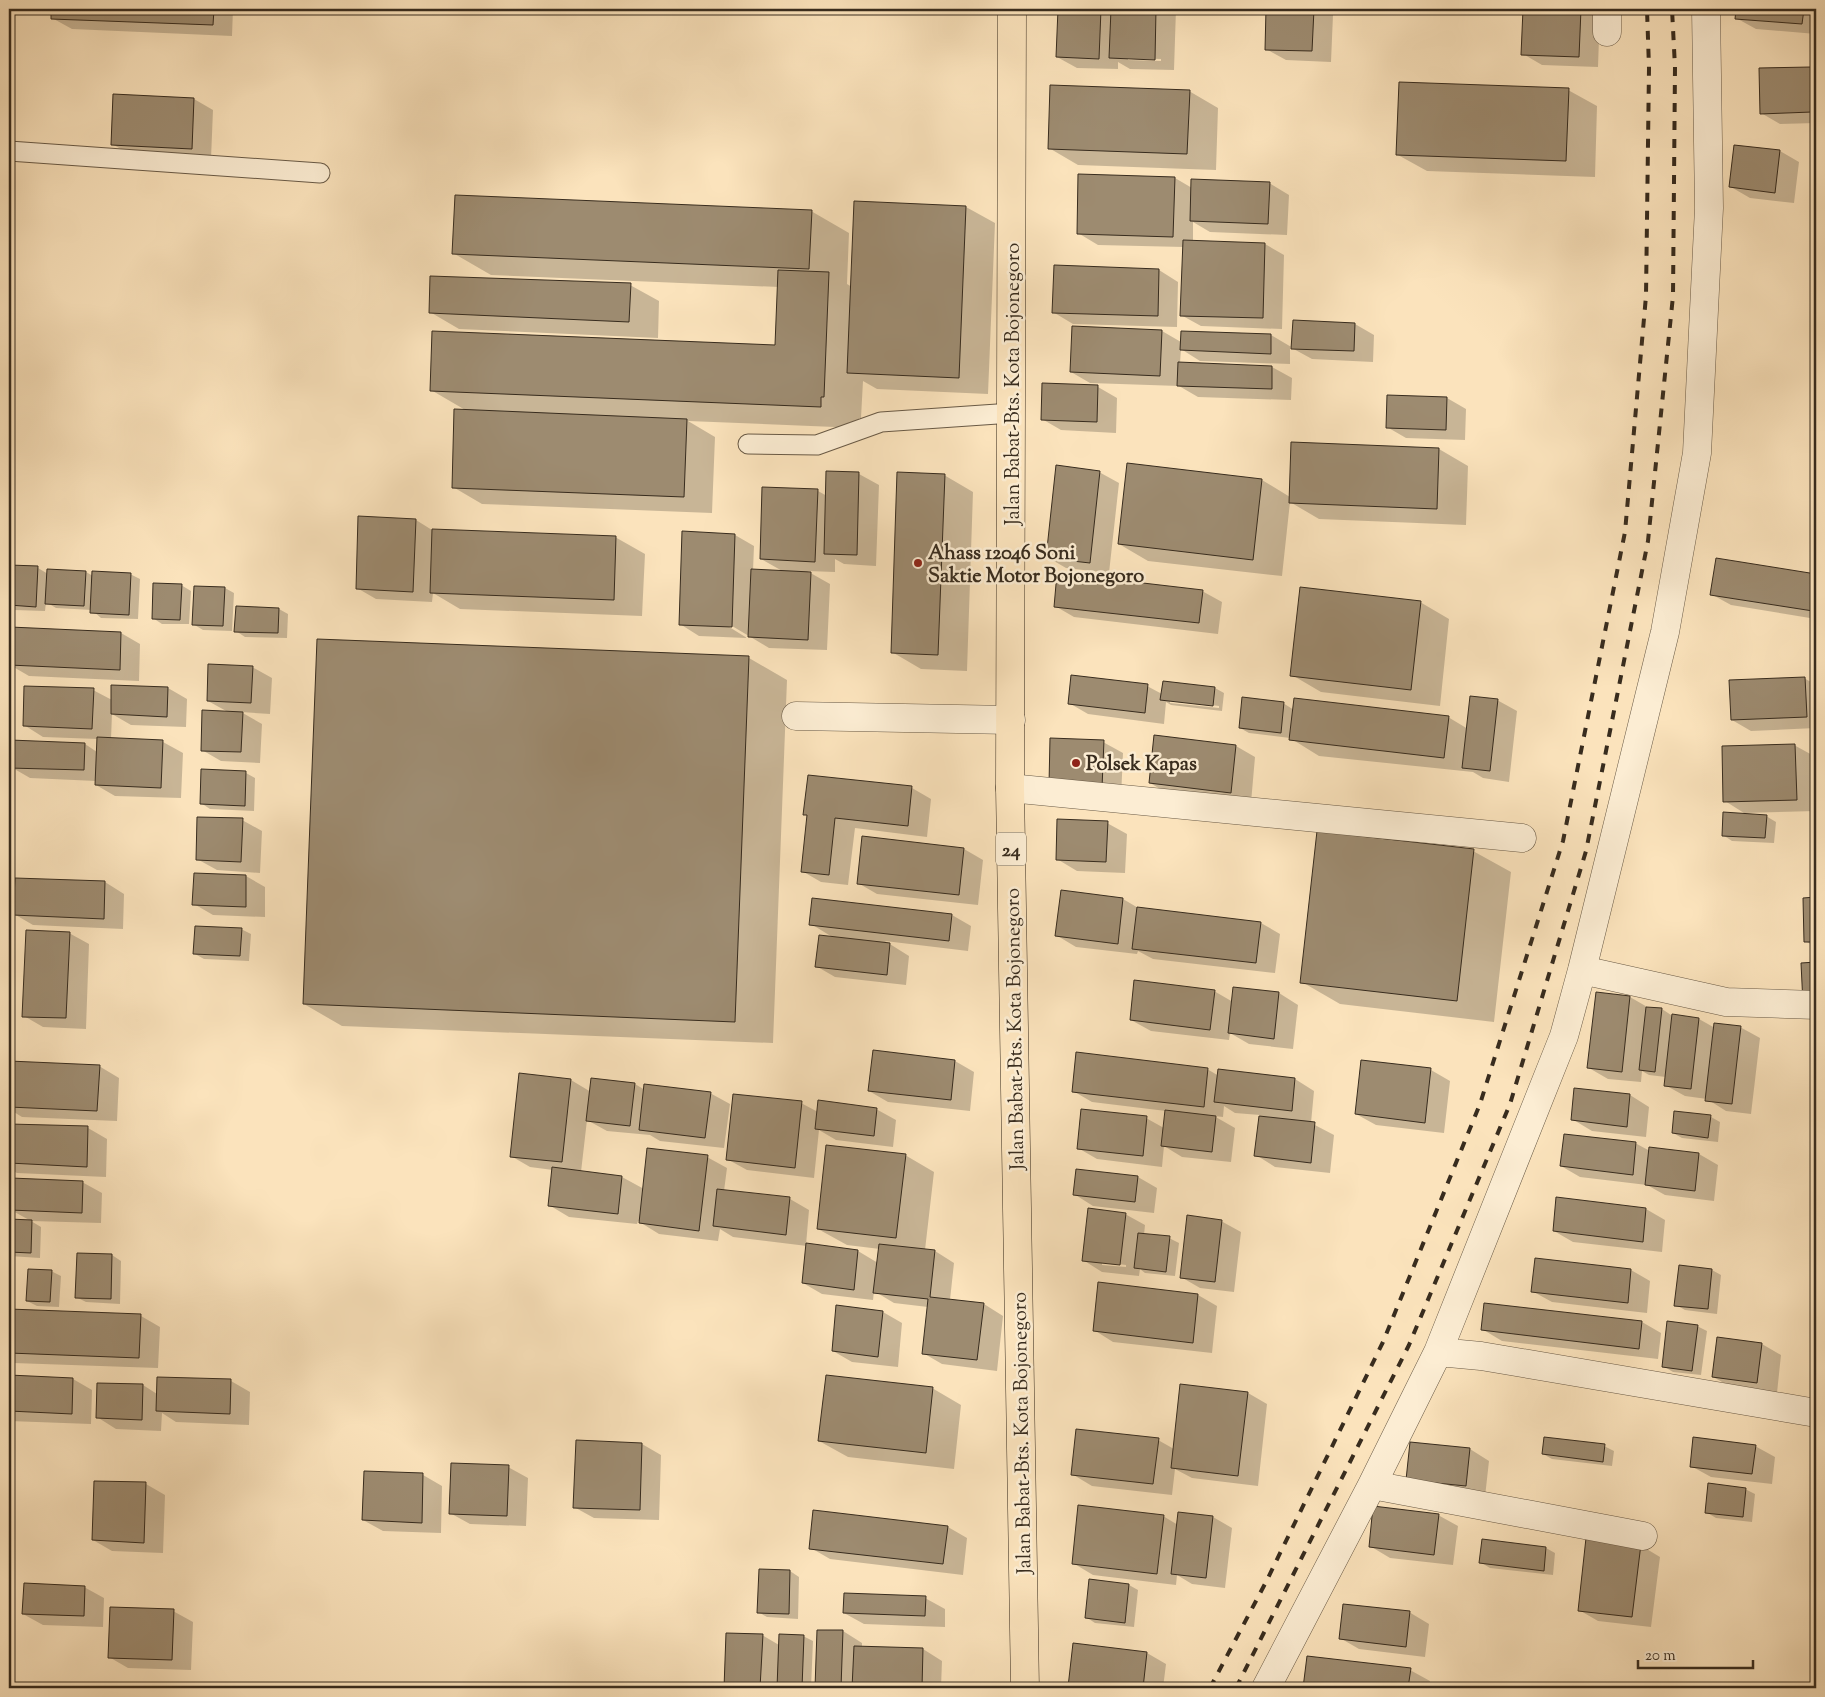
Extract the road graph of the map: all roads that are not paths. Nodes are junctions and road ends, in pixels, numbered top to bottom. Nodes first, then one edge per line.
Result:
1 (1012, 9) edge
2 (1706, 9) edge
3 (9, 151) edge
4 (320, 173) dead end
5 (1012, 413) junction
6 (748, 444) dead end
7 (796, 716) dead end
8 (1011, 720) junction
9 (1010, 788) junction
10 (1522, 838) dead end
11 (1582, 970) junction
12 (1816, 1005) edge
13 (1438, 1352) junction
14 (1816, 1413) edge
15 (1372, 1485) junction
16 (1643, 1536) dead end
17 (1025, 1688) edge
18 (1266, 1688) edge

1 - 5 highway, Jalan Babat-Bts. Kota Bojonegoro / 24
2 - 11 street
3 - 4 lane
5 - 6 lane
5 - 8 highway, Jalan Babat-Bts. Kota Bojonegoro / 24
7 - 8 street
8 - 9 highway, Jalan Babat-Bts. Kota Bojonegoro / 24
9 - 10 street
9 - 17 highway, Jalan Babat-Bts. Kota Bojonegoro / 24
11 - 12 street
11 - 13 street
13 - 14 street
13 - 15 street
15 - 16 street
15 - 18 street

